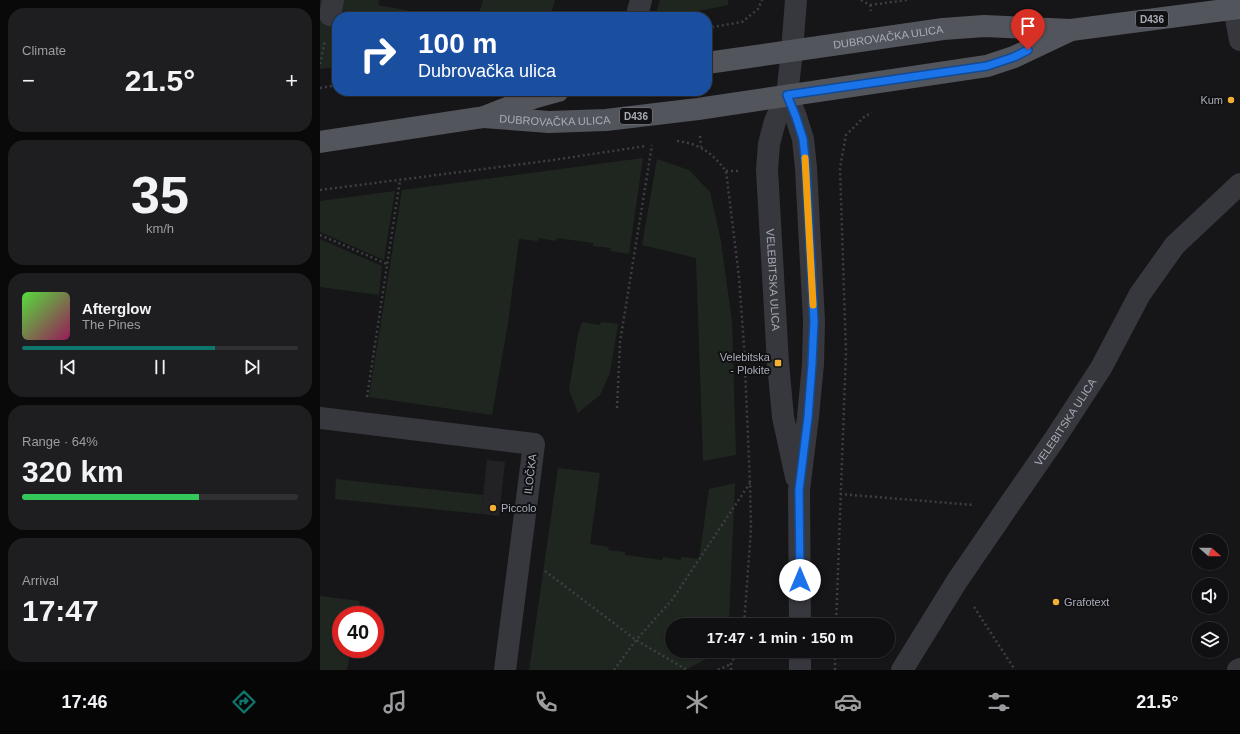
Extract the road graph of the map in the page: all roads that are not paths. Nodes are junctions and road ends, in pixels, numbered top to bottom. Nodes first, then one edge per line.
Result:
1 (796, 0) edge
2 (1237, 8) edge
3 (1071, 30) junction
4 (1240, 40) edge
5 (792, 51) junction
6 (712, 62) edge
7 (787, 95) junction
8 (540, 96) edge
9 (484, 117) junction
10 (320, 142) edge
11 (1240, 184) edge
12 (320, 418) edge
13 (799, 490) junction
14 (800, 618) edge
15 (800, 658) edge
16 (505, 670) edge
17 (800, 670) edge
18 (902, 670) edge

1 - 5 street, VELEBITSKA ULICA
2 - 3 main road, DUBROVAČKA ULICA / D436
2 - 4 street
3 - 5 main road, DUBROVAČKA ULICA / D436
3 - 7 main road, DUBROVAČKA ULICA / D436
5 - 6 main road, DUBROVAČKA ULICA / D436
5 - 7 street, VELEBITSKA ULICA
7 - 9 main road, DUBROVAČKA ULICA / D436
7 - 13 street, VELEBITSKA ULICA
7 - 13 street, VELEBITSKA ULICA
8 - 9 main road, DUBROVAČKA ULICA / D436
9 - 10 main road, DUBROVAČKA ULICA / D436
11 - 18 street, VELEBITSKA ULICA
12 - 16 street, ILOČKA
13 - 14 street, VELEBITSKA ULICA
15 - 17 street

